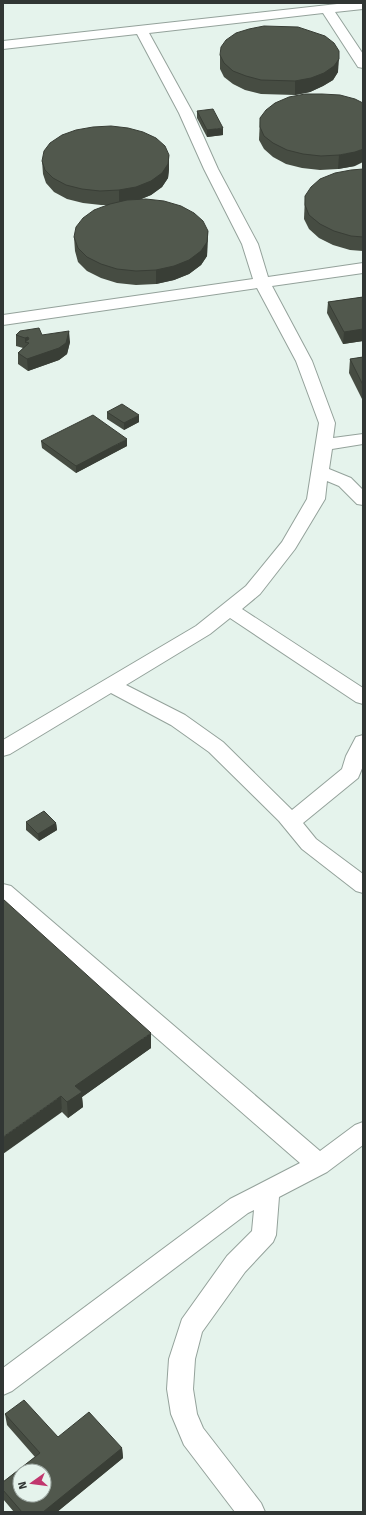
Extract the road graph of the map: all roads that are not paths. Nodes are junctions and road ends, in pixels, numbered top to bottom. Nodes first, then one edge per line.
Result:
1 (363, 5) edge
2 (294, 8) edge
3 (327, 9) junction
4 (141, 30) junction
5 (3, 45) edge
6 (363, 64) edge
7 (363, 268) edge
8 (262, 282) junction
9 (3, 320) edge
10 (363, 439) edge
11 (324, 445) junction
12 (320, 471) junction
13 (363, 500) edge
14 (230, 609) junction
15 (111, 685) junction
16 (363, 697) edge
17 (363, 742) edge
18 (3, 748) edge
19 (291, 822) junction
20 (363, 885) edge
21 (3, 892) edge
22 (363, 1132) edge
23 (319, 1164) junction
24 (268, 1190) junction
25 (3, 1383) edge
26 (251, 1512) edge

1 - 3 lane
2 - 3 lane
2 - 4 lane
3 - 6 lane
4 - 5 lane
4 - 8 lane
7 - 8 lane
8 - 9 lane
8 - 11 lane
10 - 11 lane
11 - 12 lane
12 - 13 lane
12 - 14 lane
14 - 15 lane
14 - 16 lane
15 - 18 lane
15 - 19 lane
17 - 19 lane
19 - 20 lane
21 - 23 lane
22 - 23 lane
23 - 24 lane
24 - 25 lane
24 - 26 lane

